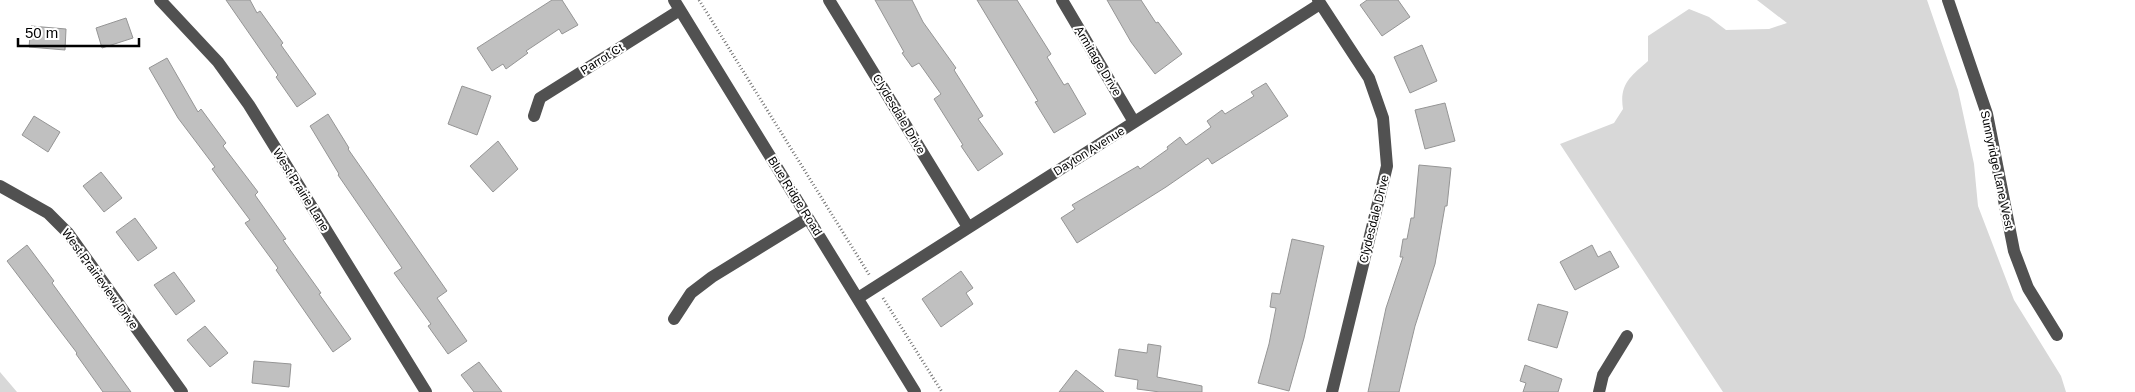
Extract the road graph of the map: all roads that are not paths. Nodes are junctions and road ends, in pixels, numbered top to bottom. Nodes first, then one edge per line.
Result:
1 (160, 0) edge
2 (829, 0) edge
3 (1062, 0) edge
4 (1948, 0) edge
5 (1319, 2) edge
6 (677, 5) edge
7 (534, 116) dead end
8 (1134, 122) junction
9 (0, 186) edge
10 (808, 218) junction
11 (968, 228) junction
12 (858, 298) junction
13 (674, 319) dead end
14 (2057, 335) dead end
15 (1627, 336) dead end
16 (423, 391) edge
17 (182, 392) edge
18 (915, 392) edge
19 (1332, 392) edge
20 (1599, 392) edge

1 - 16 street, West Prairie Lane
2 - 11 street, Clydesdale Drive
3 - 8 street, Armitage Drive
4 - 14 street, Sunnyridge Lane West
5 - 8 street, Dayton Avenue
5 - 19 street, Clydesdale Drive
6 - 7 street, Parrot Ct
6 - 10 street, Blue Ridge Road
8 - 11 street, Dayton Avenue
9 - 17 street, West Prairieview Drive
10 - 12 street, Blue Ridge Road
10 - 13 street
11 - 12 street, Dayton Avenue
12 - 18 street, Blue Ridge Road
15 - 20 street

